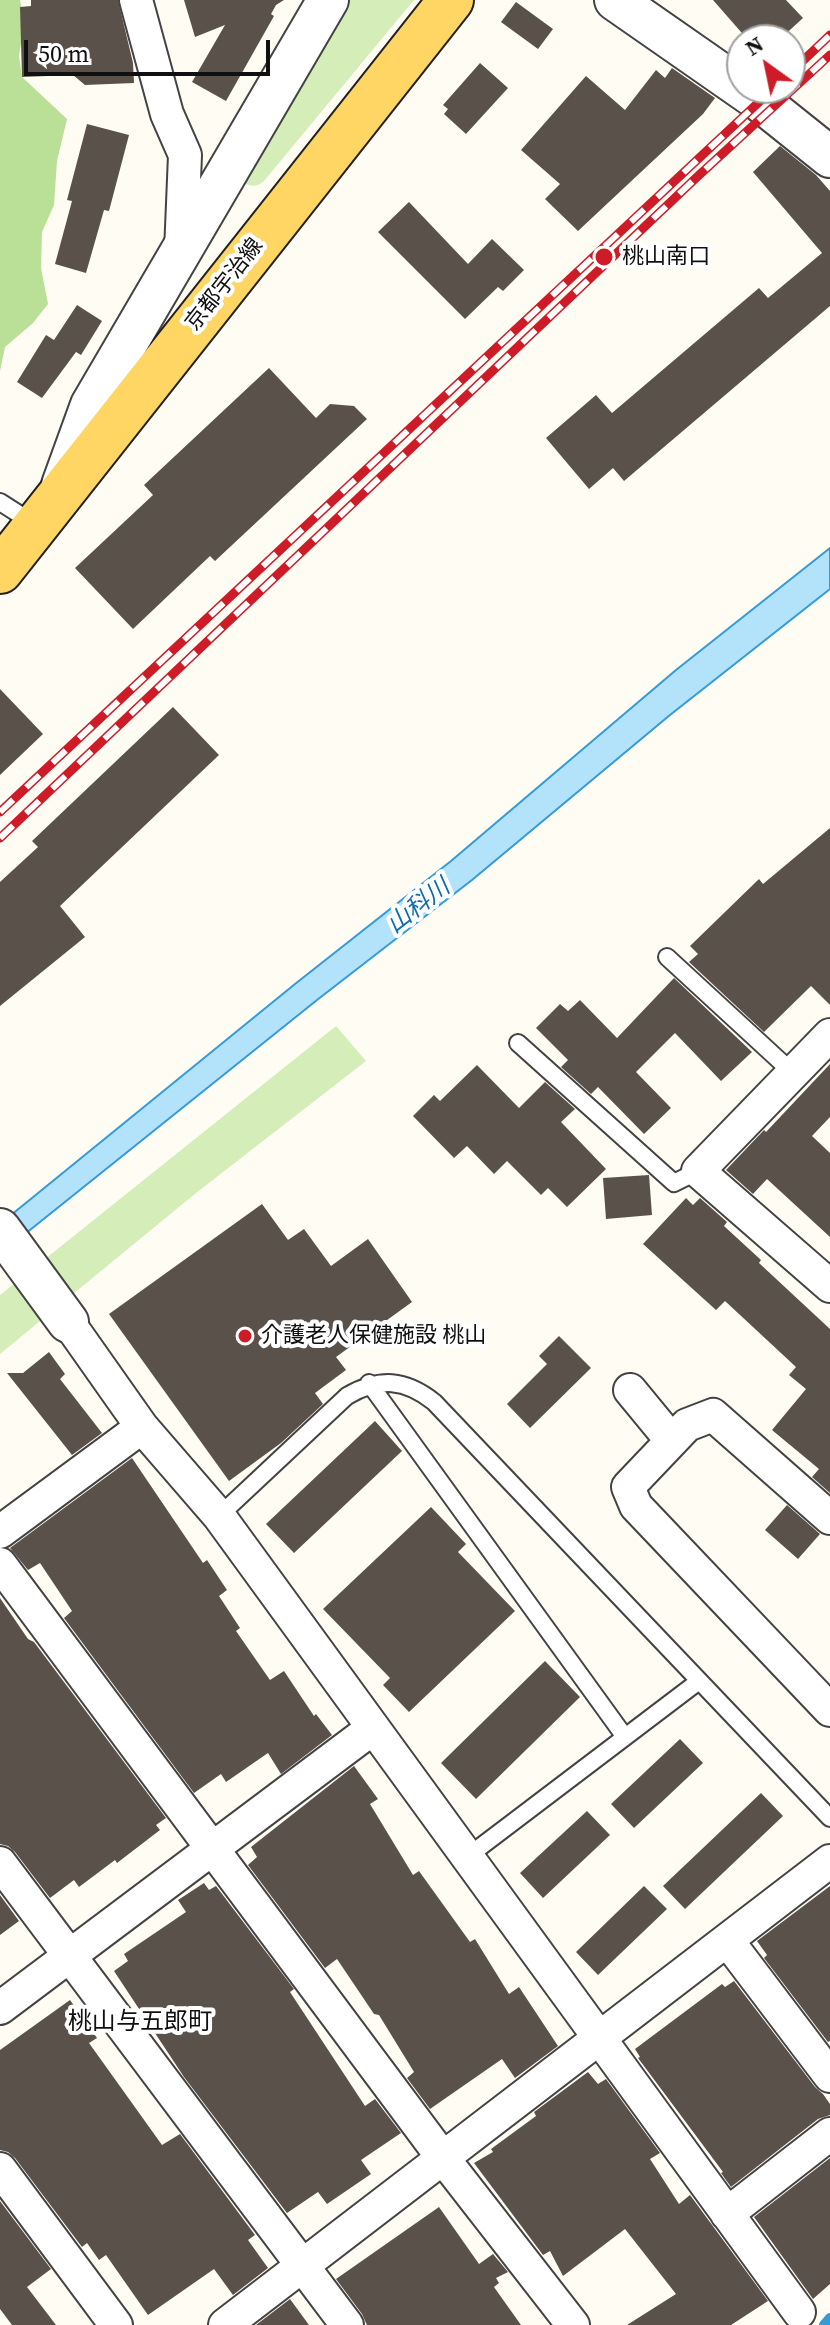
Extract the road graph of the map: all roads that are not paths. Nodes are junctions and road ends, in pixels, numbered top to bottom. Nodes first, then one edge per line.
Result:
1 (136, 0) edge
2 (328, 0) edge
3 (451, 0) edge
4 (615, 0) edge
5 (830, 157) edge
6 (181, 252) junction
7 (0, 502) edge
8 (47, 511) junction
9 (0, 571) edge
10 (667, 957) dead end
11 (830, 1037) edge
12 (518, 1043) dead end
13 (793, 1073) junction
14 (698, 1171) junction
15 (0, 1229) edge
16 (830, 1286) edge
17 (68, 1322) joint
18 (369, 1383) junction
19 (630, 1390) dead end
20 (142, 1427) junction
21 (672, 1441) junction
22 (219, 1516) junction
23 (830, 1518) edge
24 (0, 1532) edge
25 (0, 1564) edge
26 (699, 1681) junction
27 (830, 1710) edge
28 (373, 1728) junction
29 (625, 1737) junction
30 (830, 1818) edge
31 (213, 1847) junction
32 (467, 1857) junction
33 (830, 1861) edge
34 (0, 1863) edge
35 (727, 1940) junction
36 (69, 1955) junction
37 (0, 2008) edge
38 (601, 2038) junction
39 (830, 2076) edge
40 (830, 2134) edge
41 (443, 2158) junction
42 (0, 2169) edge
43 (727, 2214) junction
44 (301, 2266) junction
45 (799, 2312) dead end
46 (116, 2325) edge
47 (225, 2325) edge
48 (347, 2325) edge
49 (573, 2325) edge

1 - 6 street
2 - 6 street
3 - 8 main road, 京都宇治線
4 - 5 street
6 - 8 street
7 - 8 lane
8 - 9 main road, 京都宇治線
10 - 13 lane
11 - 13 street
12 - 14 lane
13 - 14 street
14 - 16 street
15 - 17 street
17 - 20 street
18 - 22 lane
18 - 26 lane
18 - 29 lane
19 - 21 street
20 - 22 street
20 - 24 street
21 - 23 street
21 - 27 street
22 - 28 street
25 - 31 street
26 - 29 lane
26 - 30 lane
28 - 31 street
28 - 32 street
29 - 32 lane
31 - 36 street
31 - 41 street
32 - 38 street
33 - 35 street
34 - 36 street
35 - 38 street
35 - 39 street
36 - 37 street
36 - 44 street
38 - 41 street
38 - 43 street
40 - 43 street
41 - 44 street
41 - 49 street
42 - 46 street
43 - 45 street
44 - 47 street
44 - 48 street

